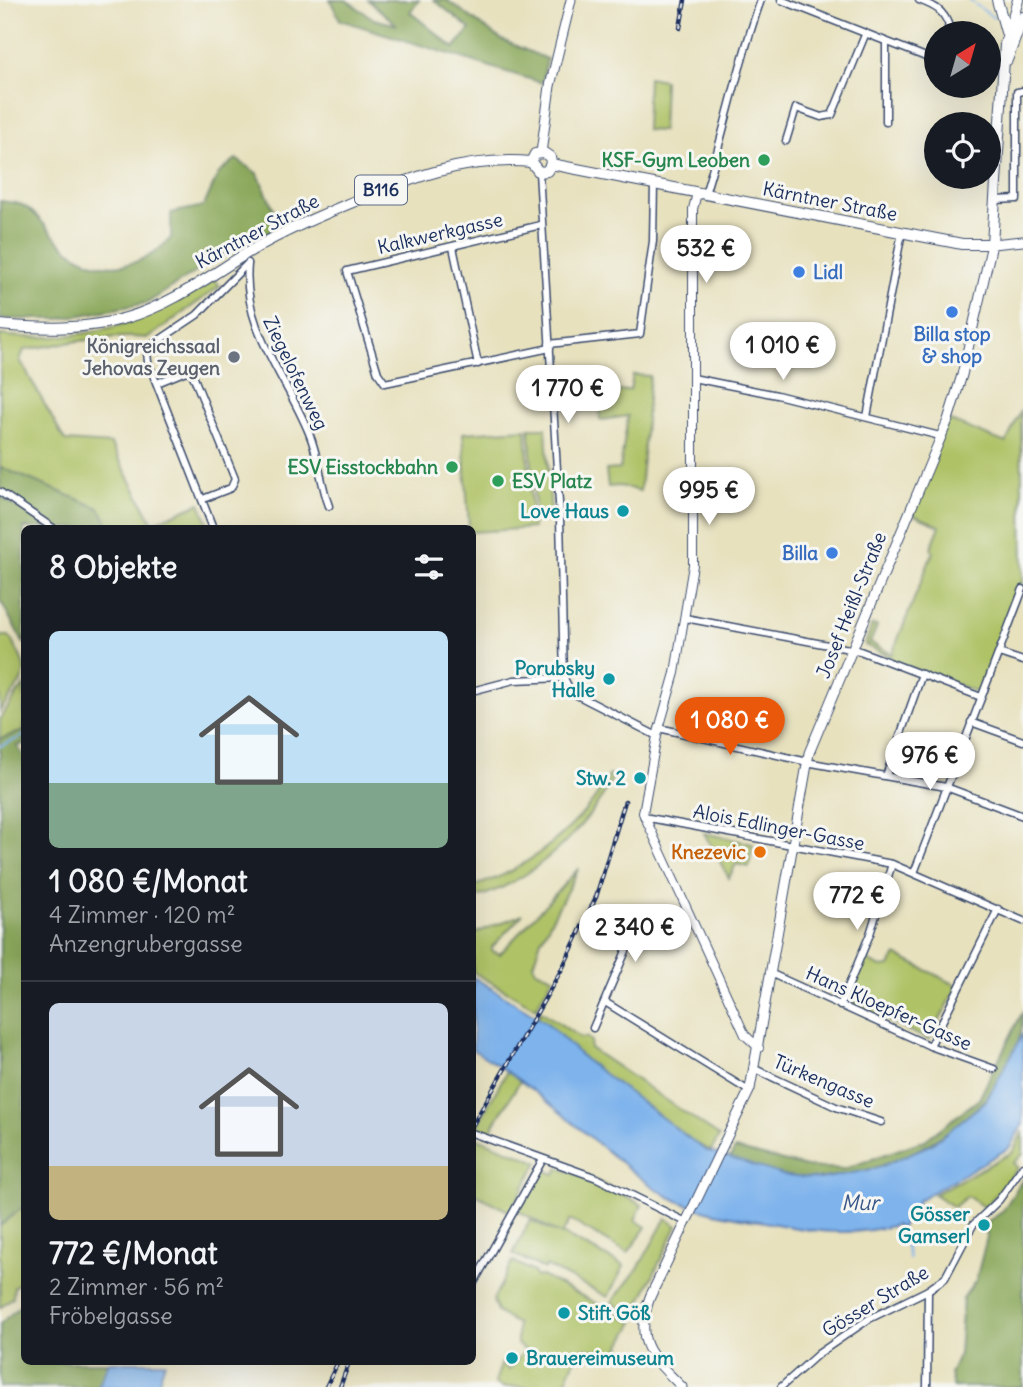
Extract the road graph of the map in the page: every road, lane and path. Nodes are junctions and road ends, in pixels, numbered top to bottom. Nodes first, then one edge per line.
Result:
1 (570, 0) edge
2 (761, 0) edge
3 (781, 0) edge
4 (919, 0) edge
5 (998, 0) edge
6 (1018, 8) edge
7 (947, 21) edge
8 (1023, 32) edge
9 (865, 35) junction
10 (1006, 36) junction
11 (886, 43) junction
12 (1012, 46) junction
13 (924, 57) edge
14 (1004, 68) junction
15 (1020, 92) edge
16 (887, 122) dead end
17 (786, 141) dead end
18 (541, 152) junction
19 (531, 162) junction
20 (551, 164) junction
21 (539, 172) junction
22 (654, 184) junction
23 (701, 194) junction
24 (993, 200) junction
25 (541, 225) junction
26 (902, 232) junction
27 (1022, 243) edge
28 (992, 244) junction
29 (453, 247) junction
30 (248, 257) junction
31 (0, 325) edge
32 (550, 346) junction
33 (478, 364) junction
34 (693, 378) junction
35 (157, 383) junction
36 (867, 417) junction
37 (940, 436) junction
38 (0, 492) edge
39 (203, 499) junction
40 (329, 506) dead end
41 (48, 525) edge
42 (212, 525) edge
43 (1023, 589) edge
44 (685, 618) junction
45 (850, 649) junction
46 (999, 653) junction
47 (1023, 662) edge
48 (922, 674) junction
49 (564, 678) junction
50 (476, 690) edge
51 (981, 697) junction
52 (971, 722) junction
53 (658, 732) junction
54 (1023, 741) edge
55 (806, 761) junction
56 (886, 776) junction
57 (946, 787) junction
58 (1023, 816) edge
59 (644, 817) junction
60 (793, 845) junction
61 (892, 864) junction
62 (914, 873) junction
63 (998, 909) junction
64 (688, 916) junction
65 (1023, 921) edge
66 (772, 974) junction
67 (605, 1002) junction
68 (840, 1006) junction
69 (593, 1028) dead end
70 (930, 1046) junction
71 (760, 1048) junction
72 (755, 1069) junction
73 (994, 1069) dead end
74 (749, 1091) junction
75 (881, 1122) dead end
76 (476, 1134) edge
77 (543, 1159) junction
78 (1023, 1166) edge
79 (686, 1222) junction
80 (476, 1279) edge
81 (924, 1293) junction
82 (682, 1387) edge
83 (781, 1387) edge
84 (927, 1387) edge

1 - 18 main road
2 - 23 street
3 - 9 street
4 - 7 street
5 - 10 main road
6 - 10 main road
6 - 12 main road
8 - 12 main road
9 - 11 street
9 - 17 street
10 - 14 main road
11 - 13 street
11 - 16 street
12 - 14 main road
14 - 24 main road
15 - 24 street
18 - 19 main road
18 - 20 main road
19 - 21 main road
19 - 30 main road, Kärntner Straße / B116
20 - 21 main road
20 - 22 main road, Kärntner Straße
21 - 25 street
22 - 23 main road, Kärntner Straße
22 - 32 street
23 - 26 main road, Kärntner Straße
23 - 34 street
24 - 28 main road
25 - 29 street, Kalkwerkgasse
25 - 32 street
26 - 28 main road, Kärntner Straße
26 - 36 street
27 - 28 main road
28 - 37 main road, Josef Heißl-Straße
29 - 33 street
29 - 33 street, Kalkwerkgasse
30 - 31 main road, Kärntner Straße / B116
30 - 35 street
30 - 40 street, Ziegelofenweg
32 - 33 street
32 - 49 street
34 - 36 street
34 - 44 street
35 - 39 street
35 - 39 street
36 - 37 street
37 - 45 main road, Josef Heißl-Straße
38 - 41 street
39 - 42 street
43 - 46 street
44 - 45 street
44 - 53 street
45 - 48 street
45 - 55 main road, Josef Heißl-Straße
46 - 47 street
46 - 51 street
48 - 51 street
48 - 56 street
49 - 50 street
49 - 53 street
51 - 52 street
52 - 54 street
52 - 57 street
53 - 55 street
53 - 59 street
55 - 56 street
55 - 60 main road, Josef Heißl-Straße
56 - 57 street
57 - 58 street
57 - 62 street
59 - 60 street, Alois Edlinger-Gasse
59 - 64 street
60 - 61 street, Alois Edlinger-Gasse
60 - 66 main road, Josef Heißl-Straße
61 - 62 street, Alois Edlinger-Gasse
61 - 68 street
62 - 63 street, Alois Edlinger-Gasse
63 - 65 street, Alois Edlinger-Gasse
63 - 70 street
64 - 67 street
64 - 71 street
66 - 68 street, Hans Kloepfer-Gasse
66 - 71 main road, Josef Heißl-Straße
67 - 69 street
67 - 74 street
68 - 70 street, Hans Kloepfer-Gasse
70 - 73 street, Hans Kloepfer-Gasse
71 - 72 main road, Josef Heißl-Straße
72 - 74 main road, Josef Heißl-Straße
72 - 75 street, Türkengasse
74 - 79 main road, Josef Heißl-Straße
76 - 77 street
77 - 79 street
77 - 80 street
78 - 81 street, Gösser Straße
79 - 82 main road, Josef Heißl-Straße
81 - 83 street, Gösser Straße
81 - 84 street

